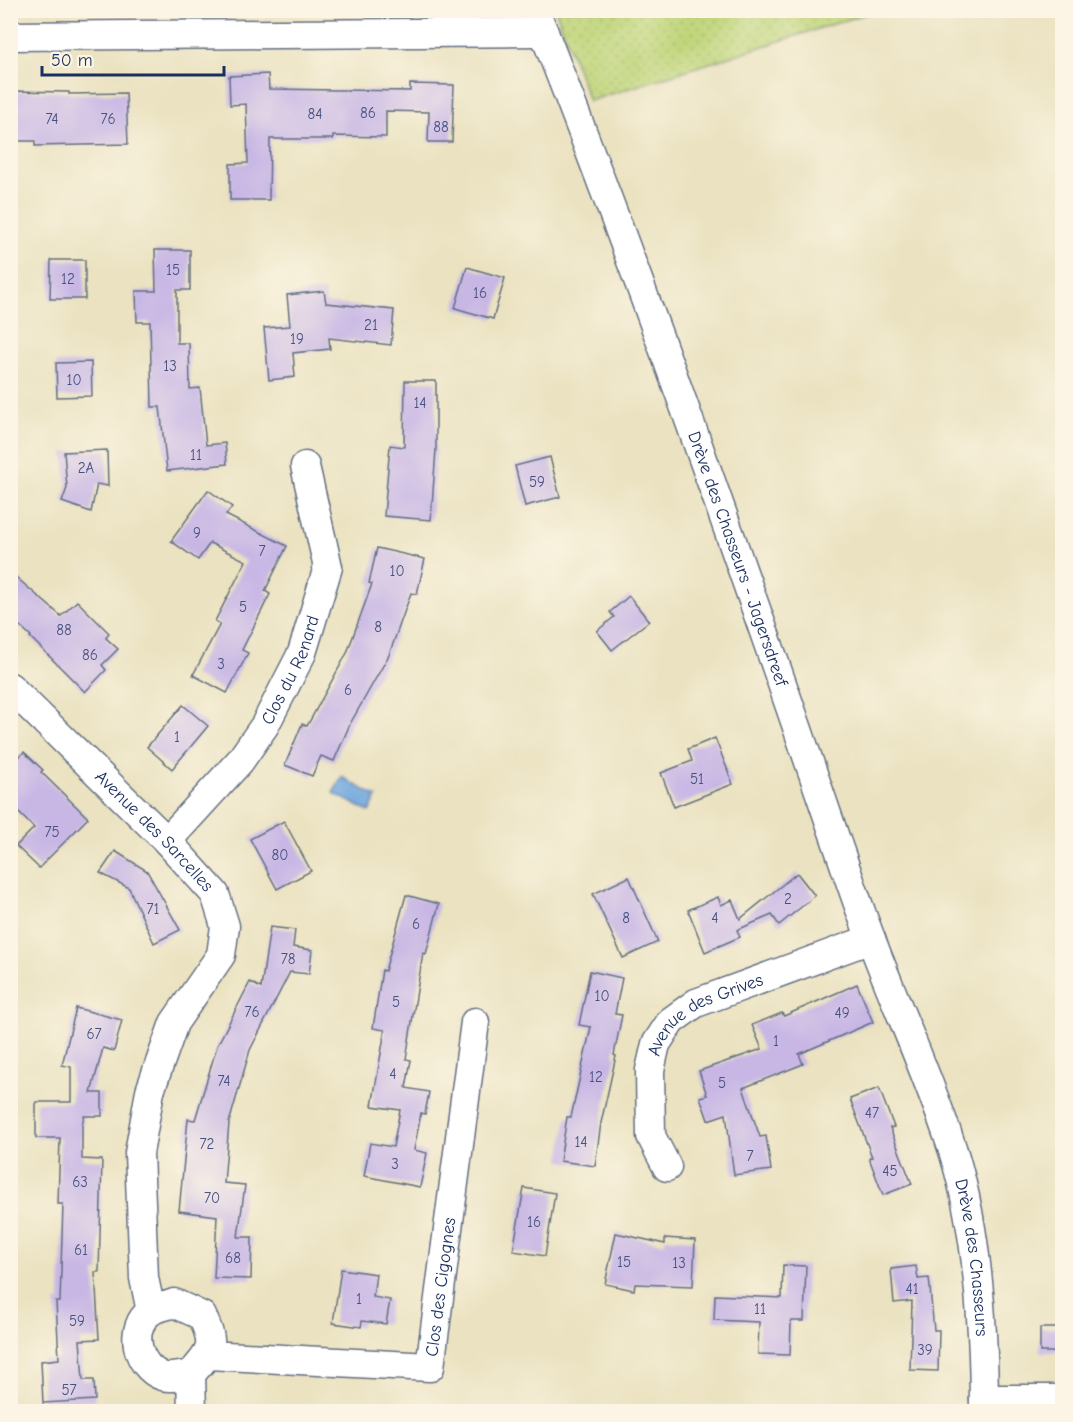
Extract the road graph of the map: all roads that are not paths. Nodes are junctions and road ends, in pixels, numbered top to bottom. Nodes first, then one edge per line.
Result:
1 (540, 21) edge
2 (10, 36) edge
3 (305, 466) dead end
4 (10, 687) edge
5 (167, 841) junction
6 (871, 939) junction
7 (475, 1022) dead end
8 (937, 1108) joint
9 (667, 1167) dead end
10 (152, 1311) junction
11 (199, 1365) junction
12 (1062, 1399) edge
13 (984, 1405) edge
14 (192, 1412) edge

1 - 2 street
1 - 6 street, Drève des Chasseurs - Jagersdreef
3 - 5 street, Clos du Renard
4 - 5 street, Avenue des Sarcelles
5 - 10 street, Avenue des Sarcelles
6 - 8 street, Drève des Chasseurs - Jagersdreef
6 - 9 street, Avenue des Grives
7 - 11 street, Clos des Cigognes
8 - 13 street, Drève des Chasseurs
10 - 11 street
10 - 11 street
11 - 14 street
12 - 13 street

